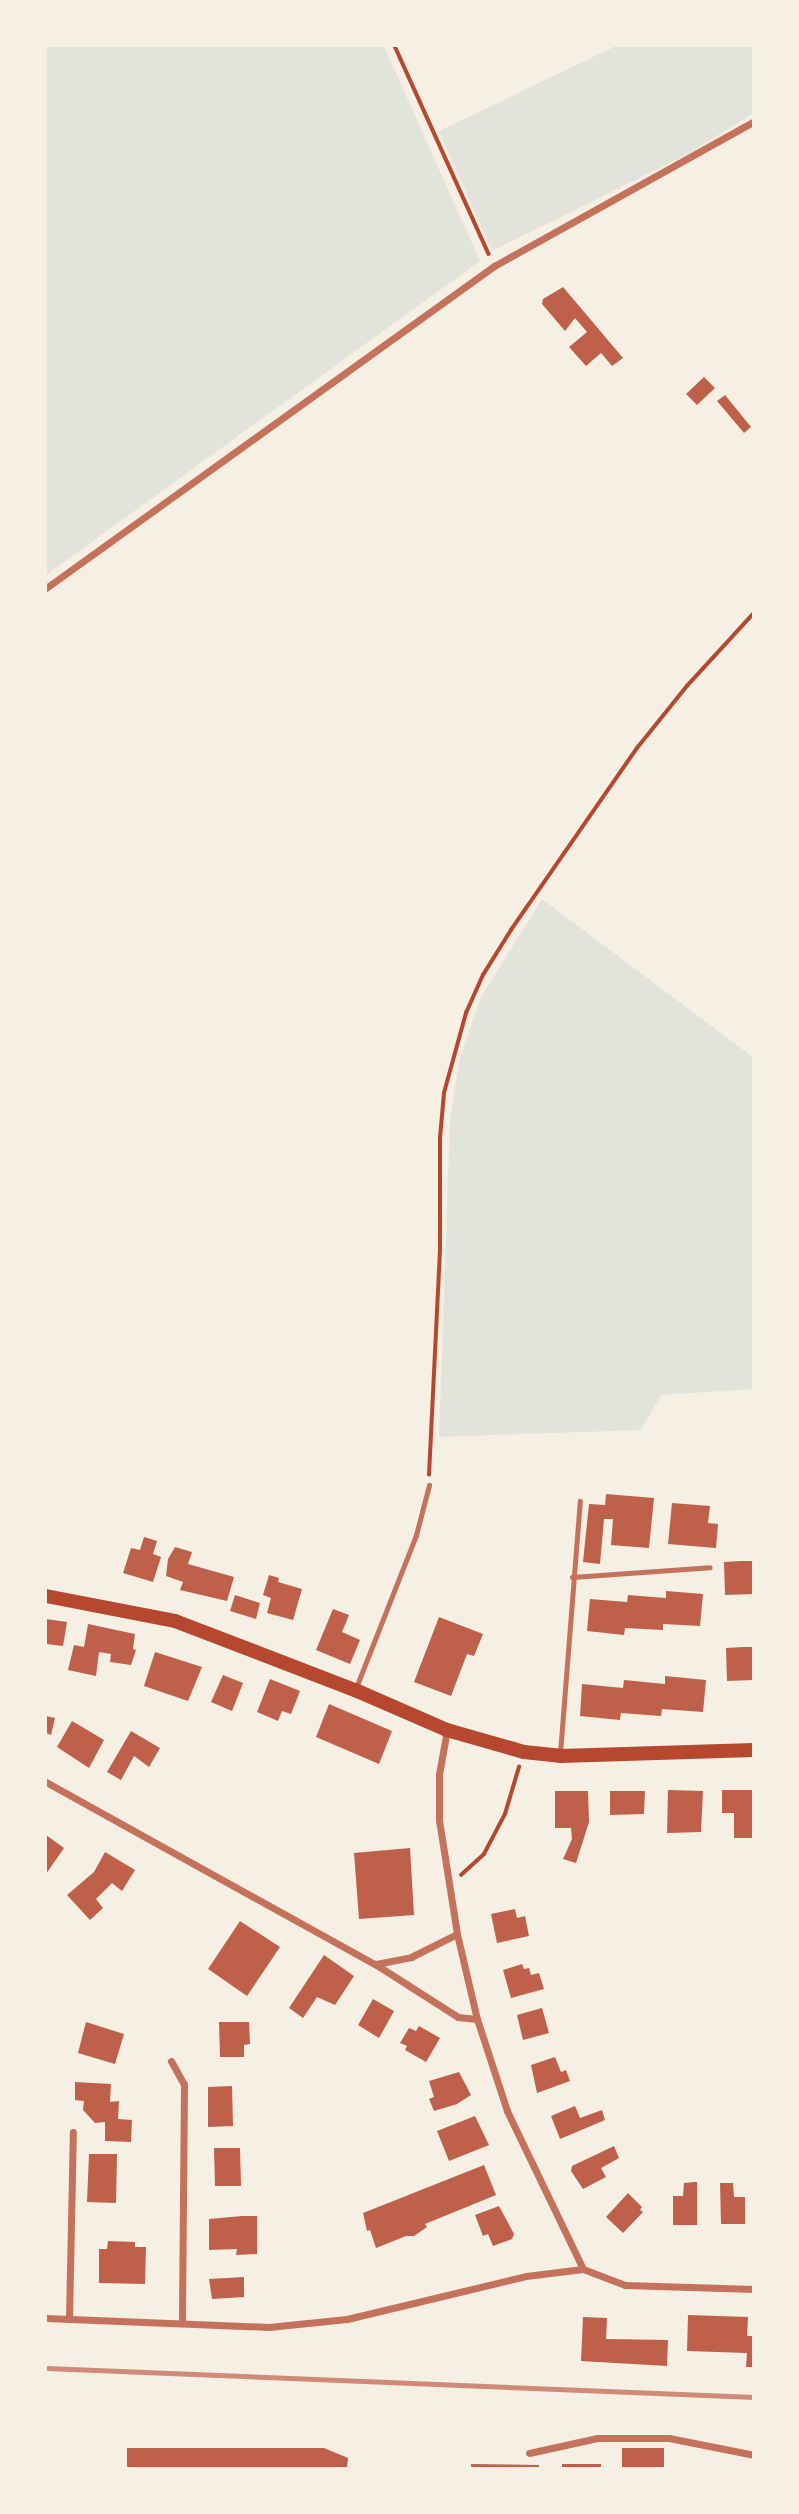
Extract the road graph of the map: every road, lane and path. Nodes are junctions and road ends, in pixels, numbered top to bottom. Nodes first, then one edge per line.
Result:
1 (395, 46) edge
2 (754, 121) edge
3 (494, 266) junction
4 (46, 588) edge
5 (754, 613) edge
6 (429, 1485) joint
7 (580, 1501) dead end
8 (710, 1567) dead end
9 (572, 1577) junction
10 (46, 1596) edge
11 (355, 1690) junction
12 (447, 1730) junction
13 (754, 1750) edge
14 (524, 1752) junction
15 (560, 1756) junction
16 (46, 1782) edge
17 (448, 1886) junction
18 (457, 1934) junction
19 (375, 1964) junction
20 (477, 2019) junction
21 (171, 2061) dead end
22 (73, 2132) dead end
23 (583, 2269) junction
24 (754, 2289) edge
25 (46, 2318) edge
26 (69, 2318) junction
27 (182, 2323) junction
28 (529, 2453) dead end
29 (754, 2455) edge

1 - 3 path
2 - 3 street
3 - 4 street
5 - 6 path
6 - 11 lane
7 - 9 lane
8 - 9 lane
9 - 15 lane
10 - 11 main road
11 - 12 main road
12 - 14 main road
12 - 17 street
13 - 15 main road
14 - 15 main road
14 - 17 path
16 - 19 street
17 - 18 street
18 - 19 street
18 - 20 street
19 - 20 street
20 - 23 street
21 - 27 street
22 - 26 street
23 - 24 street
23 - 27 street
25 - 26 street
26 - 27 street
28 - 29 street

